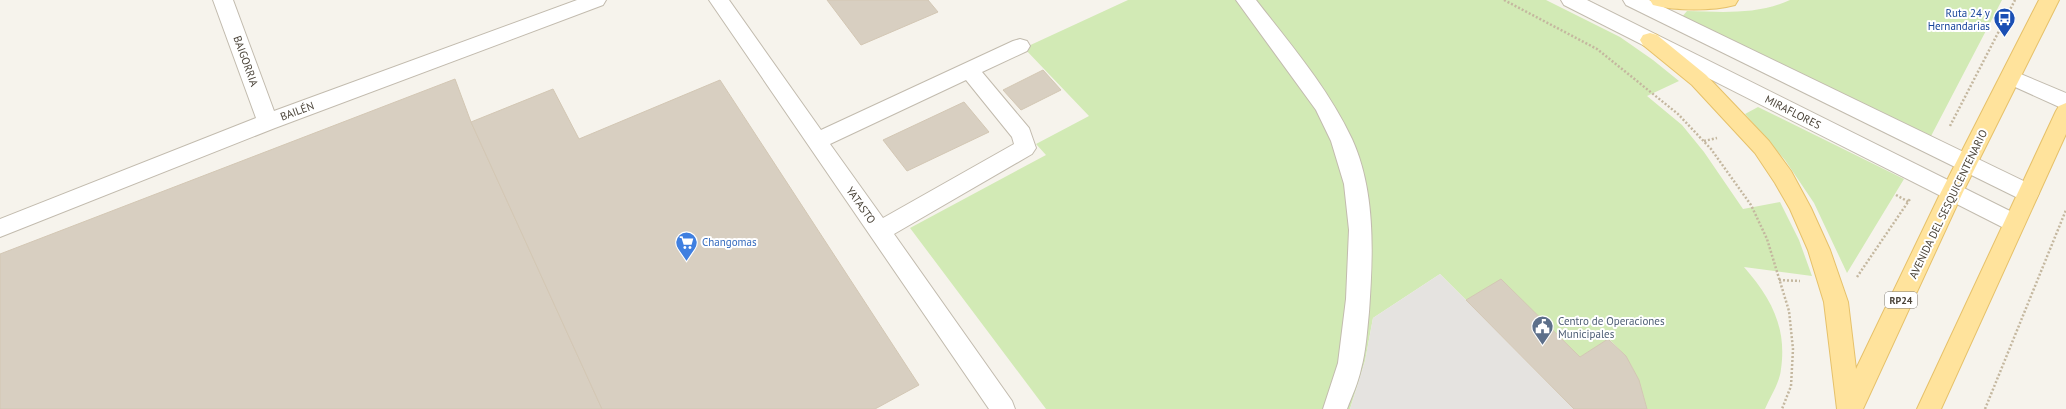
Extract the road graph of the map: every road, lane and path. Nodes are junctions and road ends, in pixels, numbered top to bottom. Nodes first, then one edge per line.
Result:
1 (223, 0) edge
2 (596, 0) edge
3 (719, 0) edge
4 (1246, 0) edge
5 (1504, 0) edge
6 (1571, 0) edge
7 (1633, 0) edge
8 (1660, 0) edge
9 (1728, 0) edge
10 (2049, 0) edge
11 (1650, 40) junction
12 (1020, 46) dead end
13 (969, 70) junction
14 (2011, 77) junction
15 (2066, 102) edge
16 (2066, 111) edge
17 (268, 122) junction
18 (1748, 133) junction
19 (817, 141) junction
20 (1704, 141) junction
21 (1967, 163) junction
22 (1952, 192) junction
23 (2028, 193) junction
24 (1895, 194) dead end
25 (1908, 202) dead end
26 (2066, 210) edge
27 (2014, 223) junction
28 (0, 228) edge
29 (880, 231) junction
30 (1003, 409) edge
31 (1335, 409) edge
32 (1782, 409) edge
33 (1850, 409) edge
34 (1929, 409) edge
35 (1985, 409) edge

1 - 17 street, BAIGORRIA
2 - 17 street, BAILÉN
3 - 19 street, YATASTO
4 - 31 street
5 - 20 path
6 - 11 street, MIRAFLORES
7 - 21 street
8 - 9 main road
10 - 14 main road, AVENIDA DEL SESQUICENTENARIO / RP24
11 - 18 main road
11 - 22 street, MIRAFLORES
12 - 13 street
13 - 19 street
13 - 29 street
14 - 15 street
14 - 21 main road, AVENIDA DEL SESQUICENTENARIO / RP24
16 - 23 main road
17 - 28 street, BAILÉN
18 - 20 path
18 - 33 main road
19 - 29 street, YATASTO
20 - 32 path
21 - 22 main road, AVENIDA DEL SESQUICENTENARIO / RP24
21 - 23 street
22 - 27 street, MIRAFLORES
22 - 33 main road, AVENIDA DEL SESQUICENTENARIO / RP24
23 - 27 main road
24 - 25 path
26 - 35 path
27 - 34 main road
29 - 30 street, YATASTO

